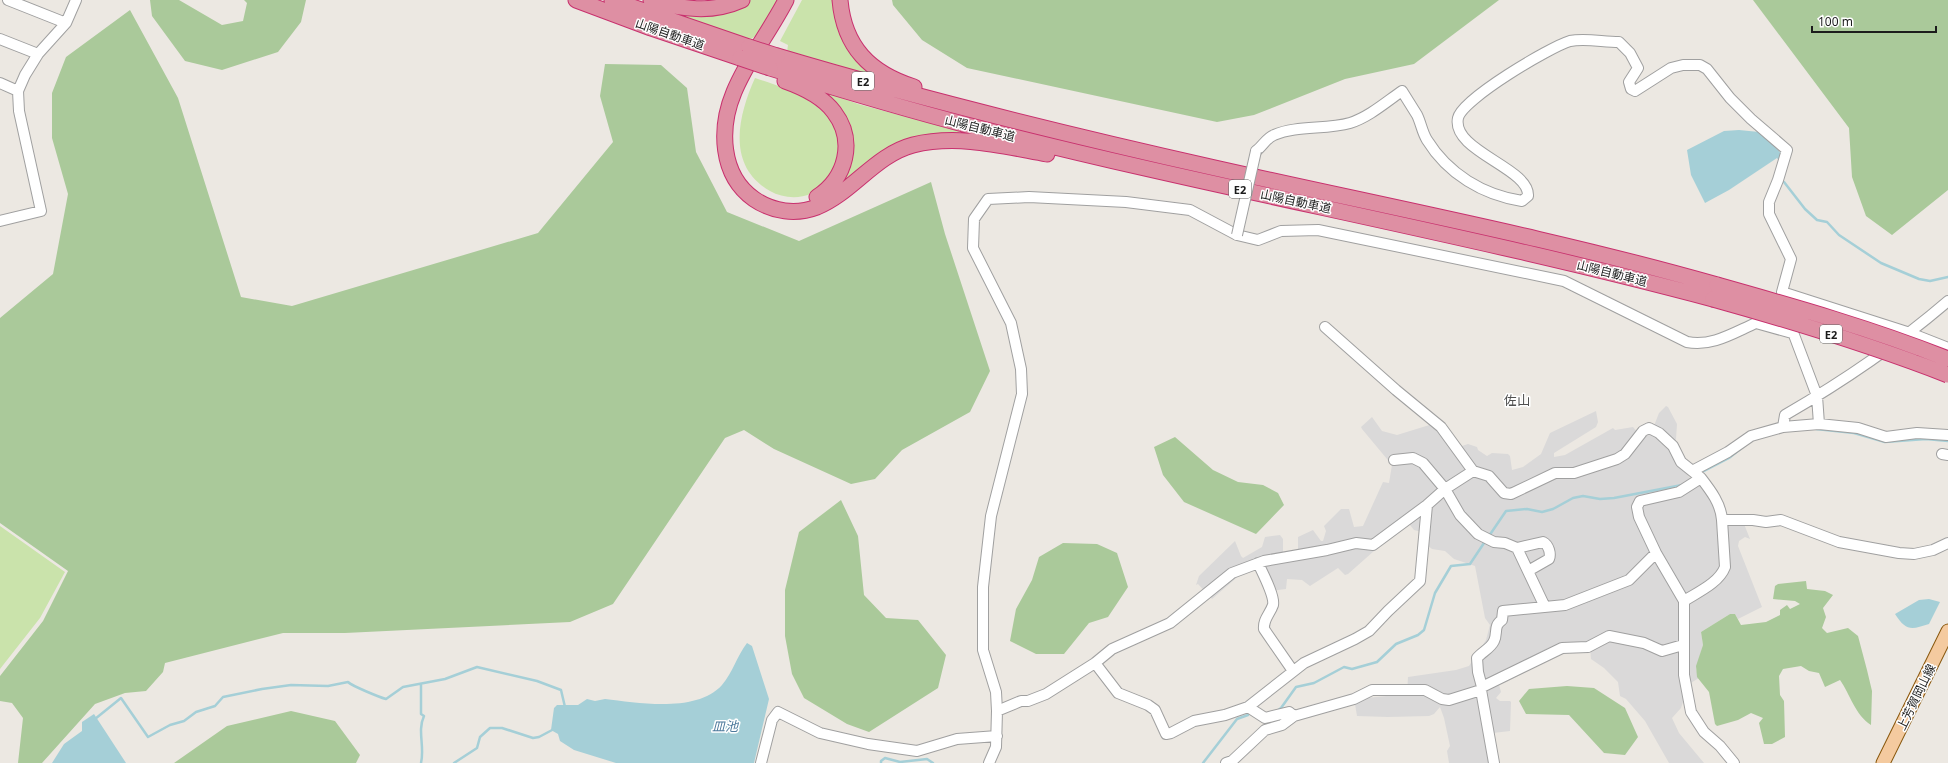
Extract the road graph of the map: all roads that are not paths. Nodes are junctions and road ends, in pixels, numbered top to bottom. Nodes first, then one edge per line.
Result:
1 (8, 0) edge
2 (76, 0) edge
3 (576, 0) edge
4 (612, 0) edge
5 (651, 0) edge
6 (742, 0) edge
7 (786, 0) edge
8 (794, 0) edge
9 (840, 0) edge
10 (66, 24) junction
11 (0, 39) edge
12 (744, 53) junction
13 (38, 54) junction
14 (771, 66) junction
15 (0, 83) edge
16 (18, 91) junction
17 (949, 104) junction
18 (1226, 186) junction
19 (0, 220) edge
20 (1237, 235) junction
21 (1715, 292) junction
22 (1782, 292) junction
23 (1948, 300) edge
24 (1325, 327) dead end
25 (1792, 333) junction
26 (1910, 333) junction
27 (1948, 348) edge
28 (1948, 359) edge
29 (1948, 375) edge
30 (1817, 396) junction
31 (1819, 424) junction
32 (1783, 427) junction
33 (1948, 436) edge
34 (1394, 460) dead end
35 (1694, 470) junction
36 (1473, 471) junction
37 (1701, 478) junction
38 (1445, 488) junction
39 (1427, 506) junction
40 (1722, 520) junction
41 (1948, 543) edge
42 (1517, 548) junction
43 (1656, 553) junction
44 (1258, 563) junction
45 (1528, 571) junction
46 (1684, 601) junction
47 (1545, 606) junction
48 (1948, 631) edge
49 (1683, 645) junction
50 (1095, 663) junction
51 (1293, 671) junction
52 (1481, 688) junction
53 (1248, 707) junction
54 (997, 711) junction
55 (1294, 716) junction
56 (997, 736) junction
57 (761, 763) edge
58 (989, 763) edge
59 (1226, 763) edge
60 (1494, 763) edge
61 (1734, 763) edge
62 (1883, 763) edge

1 - 10 street
2 - 10 street
3 - 12 highway, 山陽自動車道 / E2
4 - 12 highway, 山陽自動車道 / E2
5 - 6 highway
7 - 18 highway
8 - 14 highway
9 - 17 highway
10 - 13 street
11 - 13 street
12 - 14 highway, 山陽自動車道 / E2, bridge
12 - 14 highway, bridge
13 - 16 street
14 - 17 highway, 山陽自動車道 / E2
14 - 18 highway, 山陽自動車道 / E2
15 - 16 street
16 - 19 street
17 - 21 highway, 山陽自動車道 / E2
18 - 21 highway, 山陽自動車道 / E2
20 - 22 street, bridge
20 - 25 street
20 - 54 street
21 - 28 highway, 山陽自動車道 / E2, bridge
21 - 29 highway, 山陽自動車道 / E2, bridge
22 - 25 street
22 - 26 street
23 - 26 street
24 - 36 street
25 - 30 street
26 - 27 street
26 - 30 street
30 - 31 street
30 - 32 street
31 - 32 street
31 - 33 street
32 - 35 street
34 - 38 street
35 - 36 street
35 - 37 street
36 - 38 street
37 - 40 street
37 - 43 street
38 - 39 street
38 - 42 street
39 - 44 street
39 - 51 street
40 - 41 street
40 - 46 street
42 - 45 street
42 - 45 street
43 - 46 street
43 - 47 street
44 - 50 street
44 - 51 street
45 - 47 street
46 - 49 street
47 - 52 street
48 - 62 main road, 上芳賀岡山線
49 - 52 street
49 - 61 street
50 - 53 street
50 - 54 street
51 - 53 street
52 - 55 street
52 - 60 street
53 - 55 street
54 - 56 street
55 - 59 street
56 - 57 street
56 - 58 street

